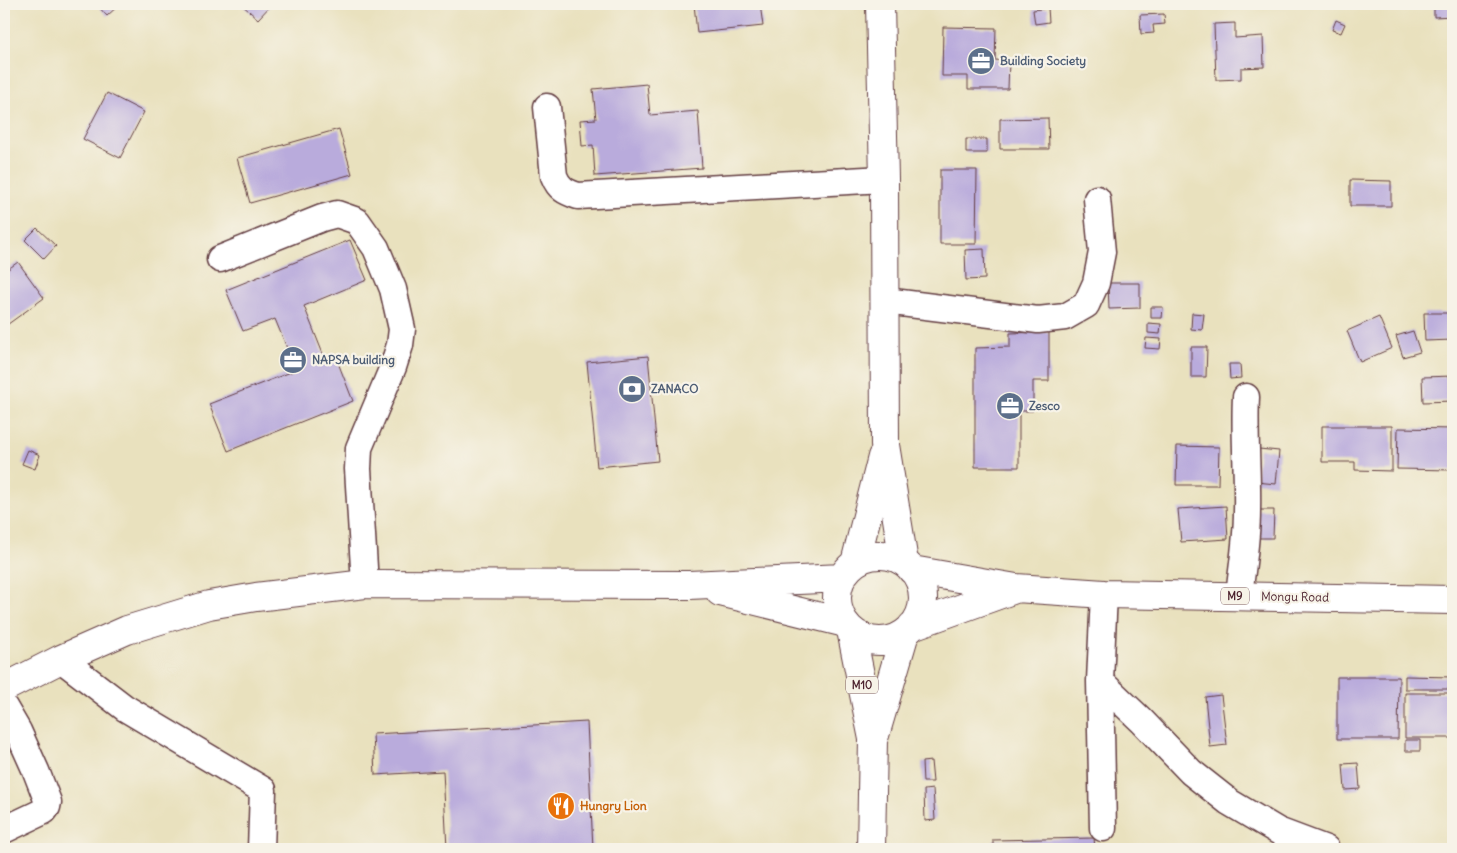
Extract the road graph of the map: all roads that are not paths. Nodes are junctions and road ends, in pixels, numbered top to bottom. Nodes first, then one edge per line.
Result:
1 (880, 4) edge
2 (548, 107) dead end
3 (884, 179) junction
4 (1097, 199) dead end
5 (220, 259) dead end
6 (885, 301) junction
7 (1246, 397) dead end
8 (885, 446) junction
9 (908, 566) junction
10 (849, 571) junction
11 (365, 584) junction
12 (689, 585) junction
13 (1016, 588) junction
14 (1104, 594) junction
15 (1239, 596) junction
16 (1453, 600) edge
17 (848, 626) junction
18 (909, 629) junction
19 (61, 659) junction
20 (1100, 681) junction
21 (4, 688) edge
22 (4, 707) edge
23 (873, 739) junction
24 (1103, 828) dead end
25 (4, 830) edge
26 (261, 849) edge
27 (871, 849) edge
28 (1326, 849) edge

1 - 3 main road
2 - 3 street
3 - 6 main road
4 - 6 street
5 - 11 street
6 - 8 main road
7 - 15 street
8 - 9 main road
8 - 10 main road
9 - 10 main road
9 - 13 main road, Mongu Road / M9
9 - 18 main road
10 - 12 main road
10 - 17 main road
11 - 12 main road
11 - 19 main road
12 - 17 main road
13 - 14 main road, Mongu Road / M9
13 - 18 main road, Mongu Road / M9
14 - 15 main road, Mongu Road / M9
14 - 20 street
15 - 16 main road, Mongu Road / M9
17 - 18 main road
17 - 23 main road, M10
18 - 23 main road, M10
19 - 21 main road
19 - 26 street
20 - 24 street
20 - 28 street
22 - 25 street
23 - 27 main road, M10

